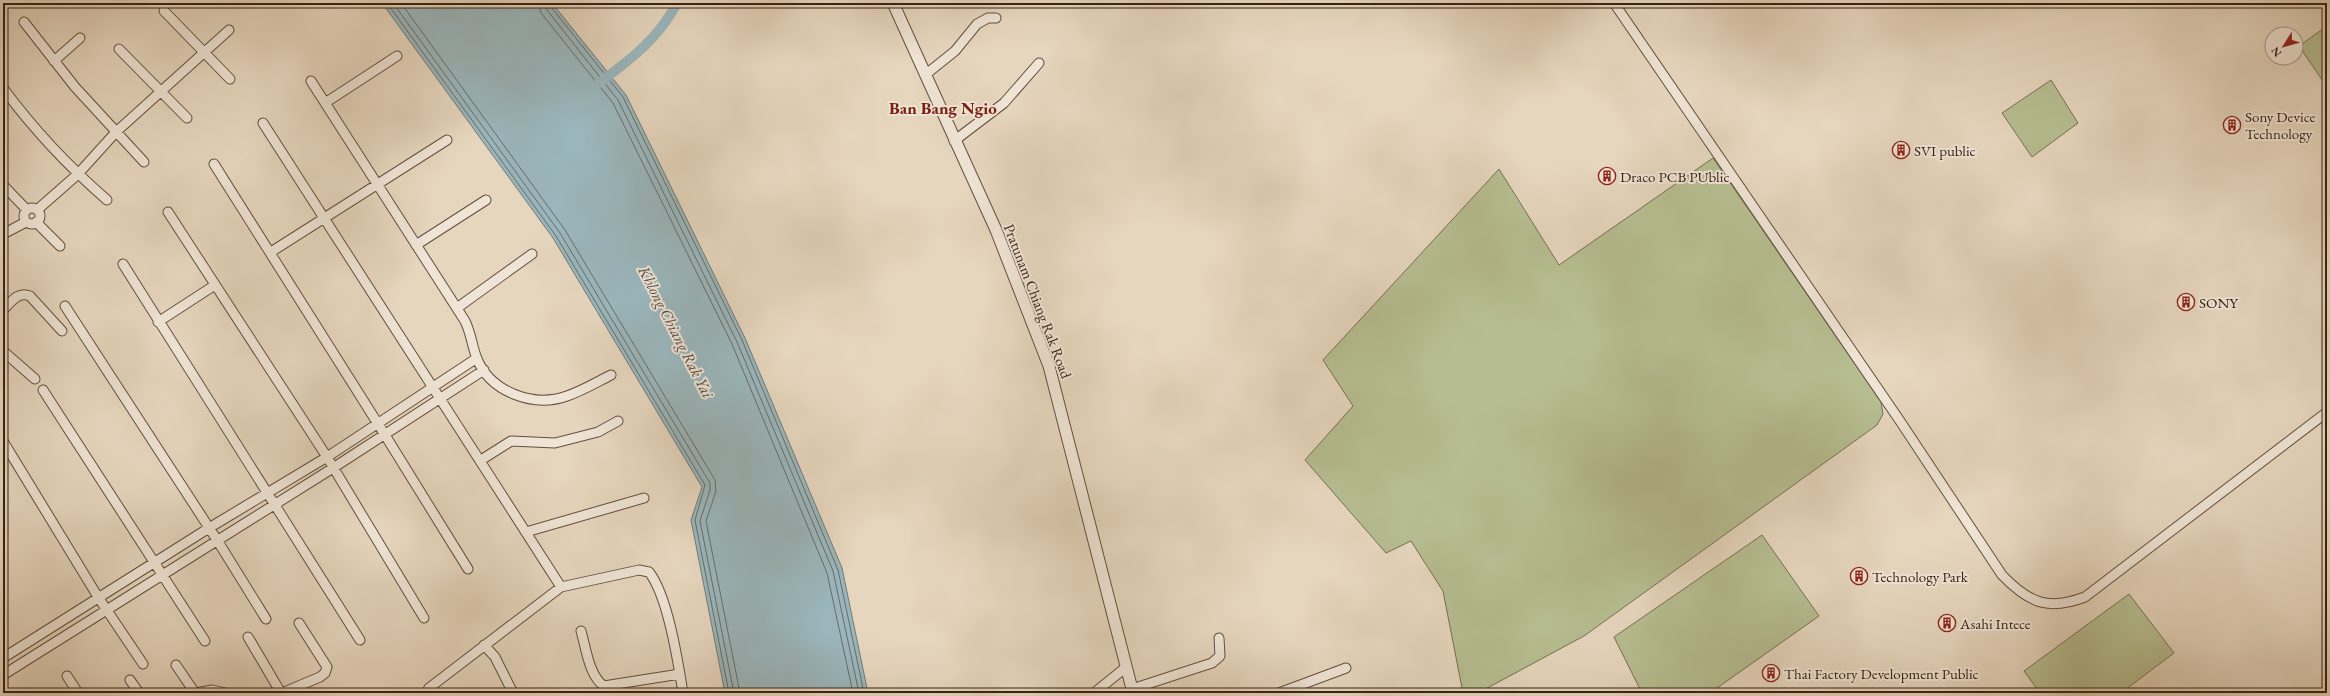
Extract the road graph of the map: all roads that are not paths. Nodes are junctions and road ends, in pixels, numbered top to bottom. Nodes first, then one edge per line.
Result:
1 (893, 3) edge
2 (1614, 3) edge
3 (164, 11) dead end
4 (996, 18) dead end
5 (24, 22) dead end
6 (228, 30) dead end
7 (80, 38) dead end
8 (119, 49) dead end
9 (202, 53) junction
10 (397, 56) dead end
11 (54, 60) junction
12 (1039, 63) dead end
13 (925, 74) junction
14 (230, 79) dead end
15 (311, 81) dead end
16 (3, 88) edge
17 (161, 91) junction
18 (325, 103) junction
19 (187, 118) dead end
20 (263, 124) dead end
21 (116, 132) junction
22 (447, 140) dead end
23 (954, 141) junction
24 (144, 162) dead end
25 (214, 164) dead end
26 (78, 174) junction
27 (3, 185) edge
28 (376, 185) junction
29 (107, 200) dead end
30 (486, 200) dead end
31 (27, 210) junction
32 (37, 210) junction
33 (168, 212) dead end
34 (324, 219) junction
35 (26, 222) junction
36 (36, 222) junction
37 (3, 234) edge
38 (416, 245) junction
39 (60, 246) dead end
40 (271, 252) junction
41 (532, 254) dead end
42 (123, 264) dead end
43 (215, 285) junction
44 (65, 306) dead end
45 (457, 308) junction
46 (3, 310) edge
47 (158, 322) junction
48 (62, 331) dead end
49 (3, 351) edge
50 (477, 358) junction
51 (484, 370) junction
52 (611, 375) dead end
53 (35, 379) dead end
54 (433, 388) junction
55 (43, 390) dead end
56 (440, 398) junction
57 (2327, 412) edge
58 (618, 421) dead end
59 (378, 424) junction
60 (386, 435) junction
61 (3, 441) edge
62 (327, 457) junction
63 (481, 460) junction
64 (333, 468) junction
65 (268, 493) junction
66 (644, 498) dead end
67 (275, 504) junction
68 (209, 528) junction
69 (529, 535) junction
70 (217, 540) junction
71 (155, 562) junction
72 (468, 569) dead end
73 (162, 574) junction
74 (561, 587) junction
75 (98, 597) junction
76 (107, 610) junction
77 (424, 618) dead end
78 (266, 620) dead end
79 (299, 623) dead end
80 (581, 631) dead end
81 (248, 637) dead end
82 (1219, 638) dead end
83 (360, 640) dead end
84 (205, 641) dead end
85 (484, 645) junction
86 (3, 658) edge
87 (143, 664) dead end
88 (176, 665) dead end
89 (1125, 668) junction
90 (1346, 668) dead end
91 (680, 674) junction
92 (3, 675) edge
93 (67, 676) dead end
94 (130, 680) dead end
95 (1132, 691) edge
96 (78, 693) edge
97 (139, 693) edge
98 (195, 693) edge
99 (225, 693) edge
100 (282, 693) edge
101 (426, 693) edge
102 (513, 693) edge
103 (683, 693) edge
104 (1094, 693) edge
105 (1279, 693) edge

1 - 13 street, Pratunam Chiang Rak Road
2 - 57 street
3 - 9 street
4 - 13 street
5 - 11 street
6 - 9 street
7 - 11 street
8 - 17 street
9 - 14 street
9 - 17 street
10 - 18 street
11 - 21 street
12 - 23 street
13 - 23 street, Pratunam Chiang Rak Road
15 - 18 street
16 - 26 street
17 - 19 street
17 - 21 street
18 - 28 street
20 - 34 street
21 - 24 street
21 - 26 street
22 - 28 street
23 - 89 street, Pratunam Chiang Rak Road
25 - 40 street
26 - 29 street
26 - 32 street
27 - 31 street
28 - 34 street
28 - 38 street
30 - 38 street
31 - 32 street
31 - 35 street
32 - 36 street
33 - 43 street
34 - 40 street
34 - 54 street
35 - 36 street
35 - 37 street
36 - 39 street
38 - 45 street
40 - 59 street
41 - 45 street
42 - 47 street
43 - 47 street
43 - 62 street
44 - 68 street
45 - 50 street
46 - 48 street
47 - 65 street
49 - 53 street
50 - 51 street
50 - 54 street
51 - 52 street
51 - 56 street
54 - 56 street
54 - 59 street
55 - 71 street
56 - 60 street
56 - 63 street
58 - 63 street
59 - 60 street
59 - 62 street
60 - 64 street
60 - 72 street
61 - 75 street
62 - 64 street
62 - 65 street
63 - 69 street
64 - 67 street
64 - 77 street
65 - 67 street
65 - 68 street
66 - 69 street
67 - 70 street
67 - 83 street
68 - 70 street
68 - 71 street
69 - 74 street
70 - 73 street
70 - 78 street
71 - 73 street
71 - 75 street
73 - 76 street
73 - 84 street
74 - 85 street
74 - 91 street
75 - 76 street
75 - 86 street
76 - 87 street
76 - 92 street
79 - 100 street
80 - 91 street
81 - 100 street
82 - 95 street
85 - 101 street
85 - 102 street
88 - 98 street
89 - 95 street, Pratunam Chiang Rak Road
89 - 104 street
90 - 105 street
91 - 103 street
93 - 96 street
94 - 97 street
98 - 99 street

